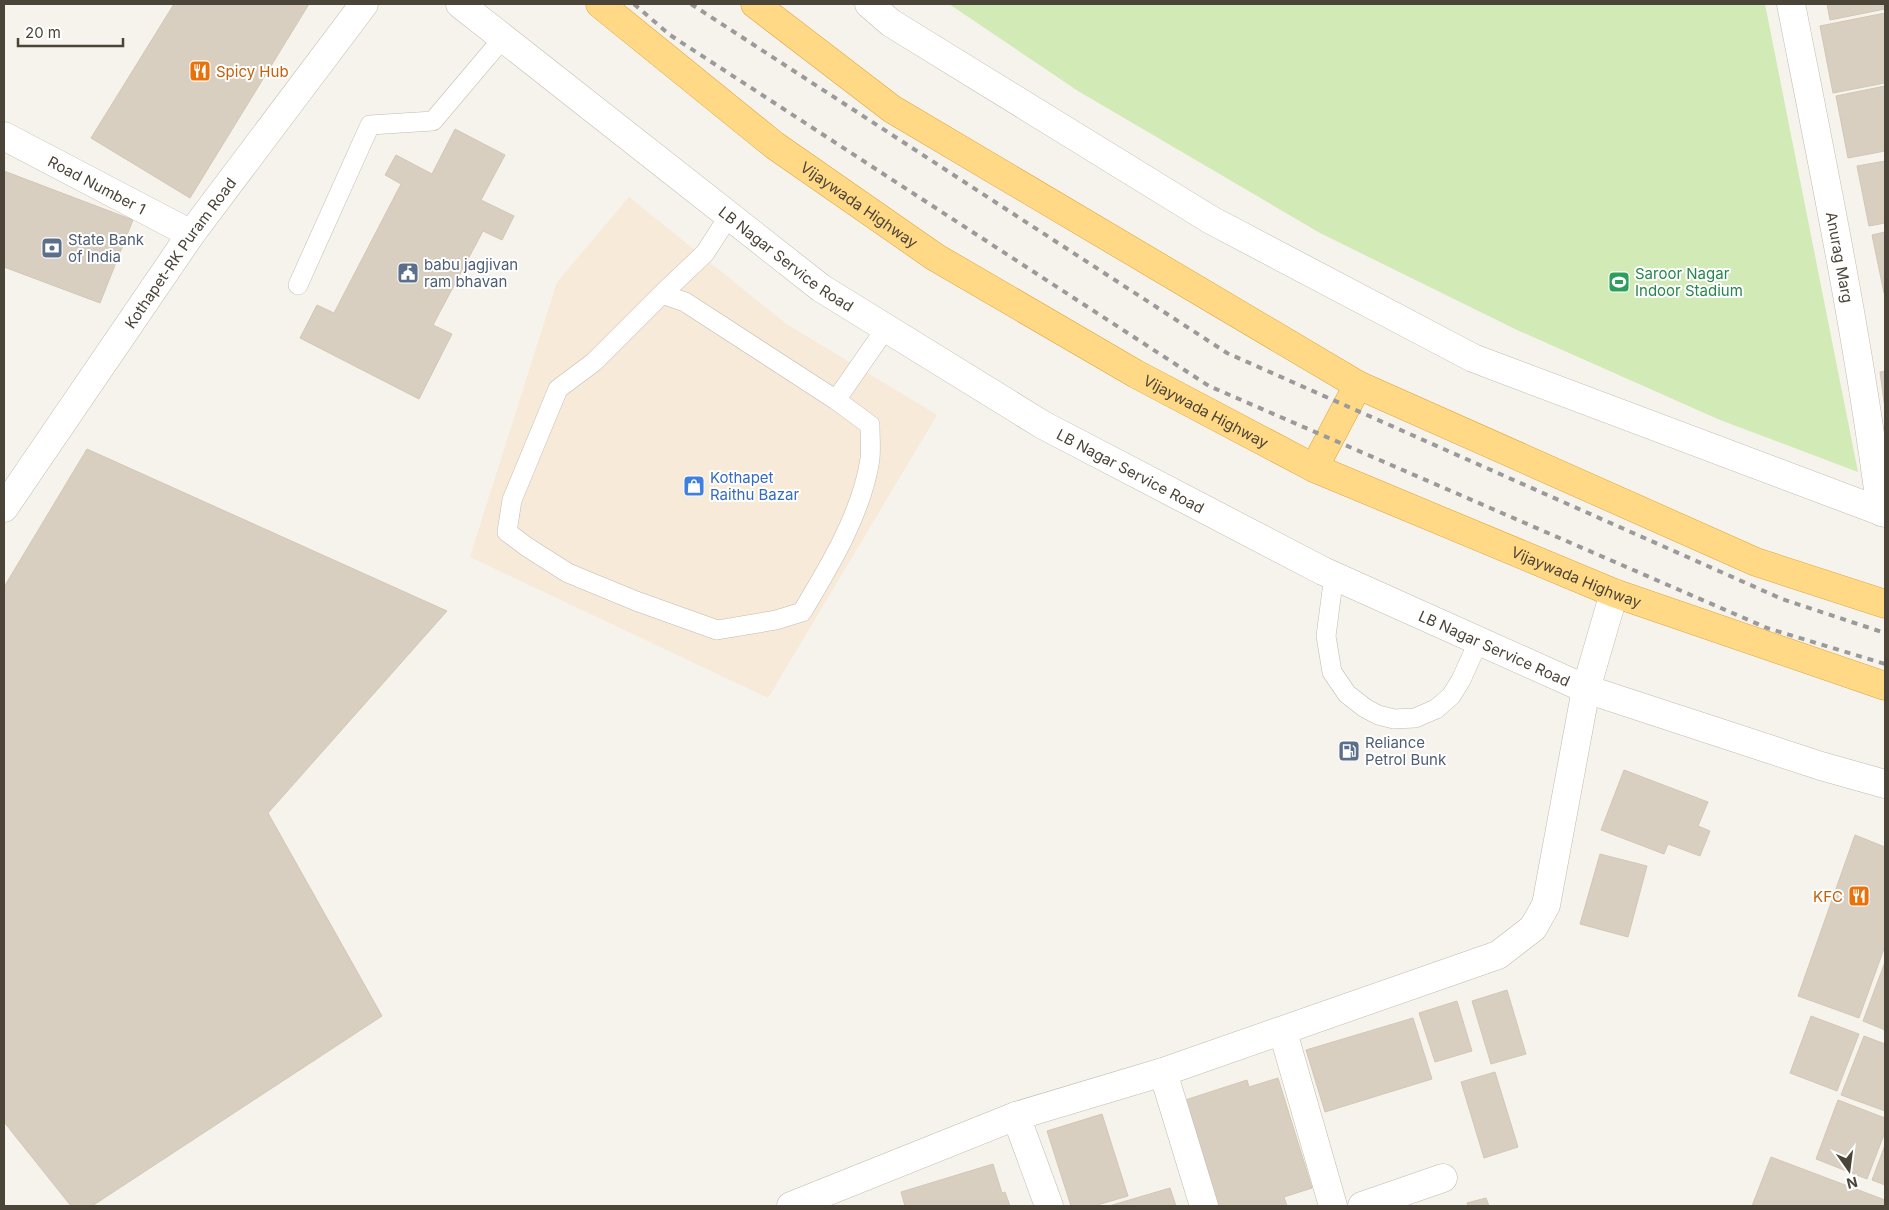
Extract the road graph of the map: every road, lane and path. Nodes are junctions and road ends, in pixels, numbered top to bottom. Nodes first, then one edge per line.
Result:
1 (364, 4) edge
2 (460, 4) edge
3 (600, 4) edge
4 (755, 4) edge
5 (869, 4) edge
6 (1791, 4) edge
7 (503, 38) junction
8 (4, 136) edge
9 (729, 216) junction
10 (191, 234) junction
11 (298, 284) dead end
12 (662, 294) junction
13 (886, 328) junction
14 (1358, 385) junction
15 (836, 400) junction
16 (1879, 448) edge
17 (1314, 468) junction
18 (4, 508) edge
19 (1883, 512) edge
20 (1334, 575) junction
21 (1614, 593) junction
22 (1885, 604) edge
23 (1479, 640) junction
24 (1885, 686) edge
25 (1586, 689) junction
26 (1885, 784) edge
27 (1283, 1032) junction
28 (1163, 1072) junction
29 (1016, 1116) junction
30 (1444, 1178) dead end
31 (829, 1199) edge
32 (792, 1206) edge
33 (1049, 1206) edge
34 (1204, 1206) edge
35 (1333, 1206) edge
36 (1362, 1206) edge

1 - 10 street, Kothapet-RK Puram Road
2 - 7 street, LB Nagar Service Road
3 - 17 highway, Vijaywada Highway
4 - 14 highway
5 - 19 street
6 - 16 street, Anurag Marg
7 - 9 street, LB Nagar Service Road
7 - 11 lane
8 - 10 street, Road Number 1
9 - 12 lane
9 - 13 street, LB Nagar Service Road
10 - 18 street, Kothapet-RK Puram Road
12 - 15 lane
12 - 15 lane
13 - 15 lane
13 - 20 street, LB Nagar Service Road
14 - 17 highway
14 - 22 highway
16 - 19 street, Anurag Marg
17 - 21 highway, Vijaywada Highway
20 - 23 street, LB Nagar Service Road
20 - 23 lane
21 - 24 highway, Vijaywada Highway
21 - 25 street
23 - 25 street, LB Nagar Service Road
25 - 26 street, LB Nagar Service Road
25 - 27 street
27 - 28 street
27 - 35 street
28 - 29 street
28 - 34 street
29 - 31 street
29 - 33 street
30 - 36 street
31 - 32 street

